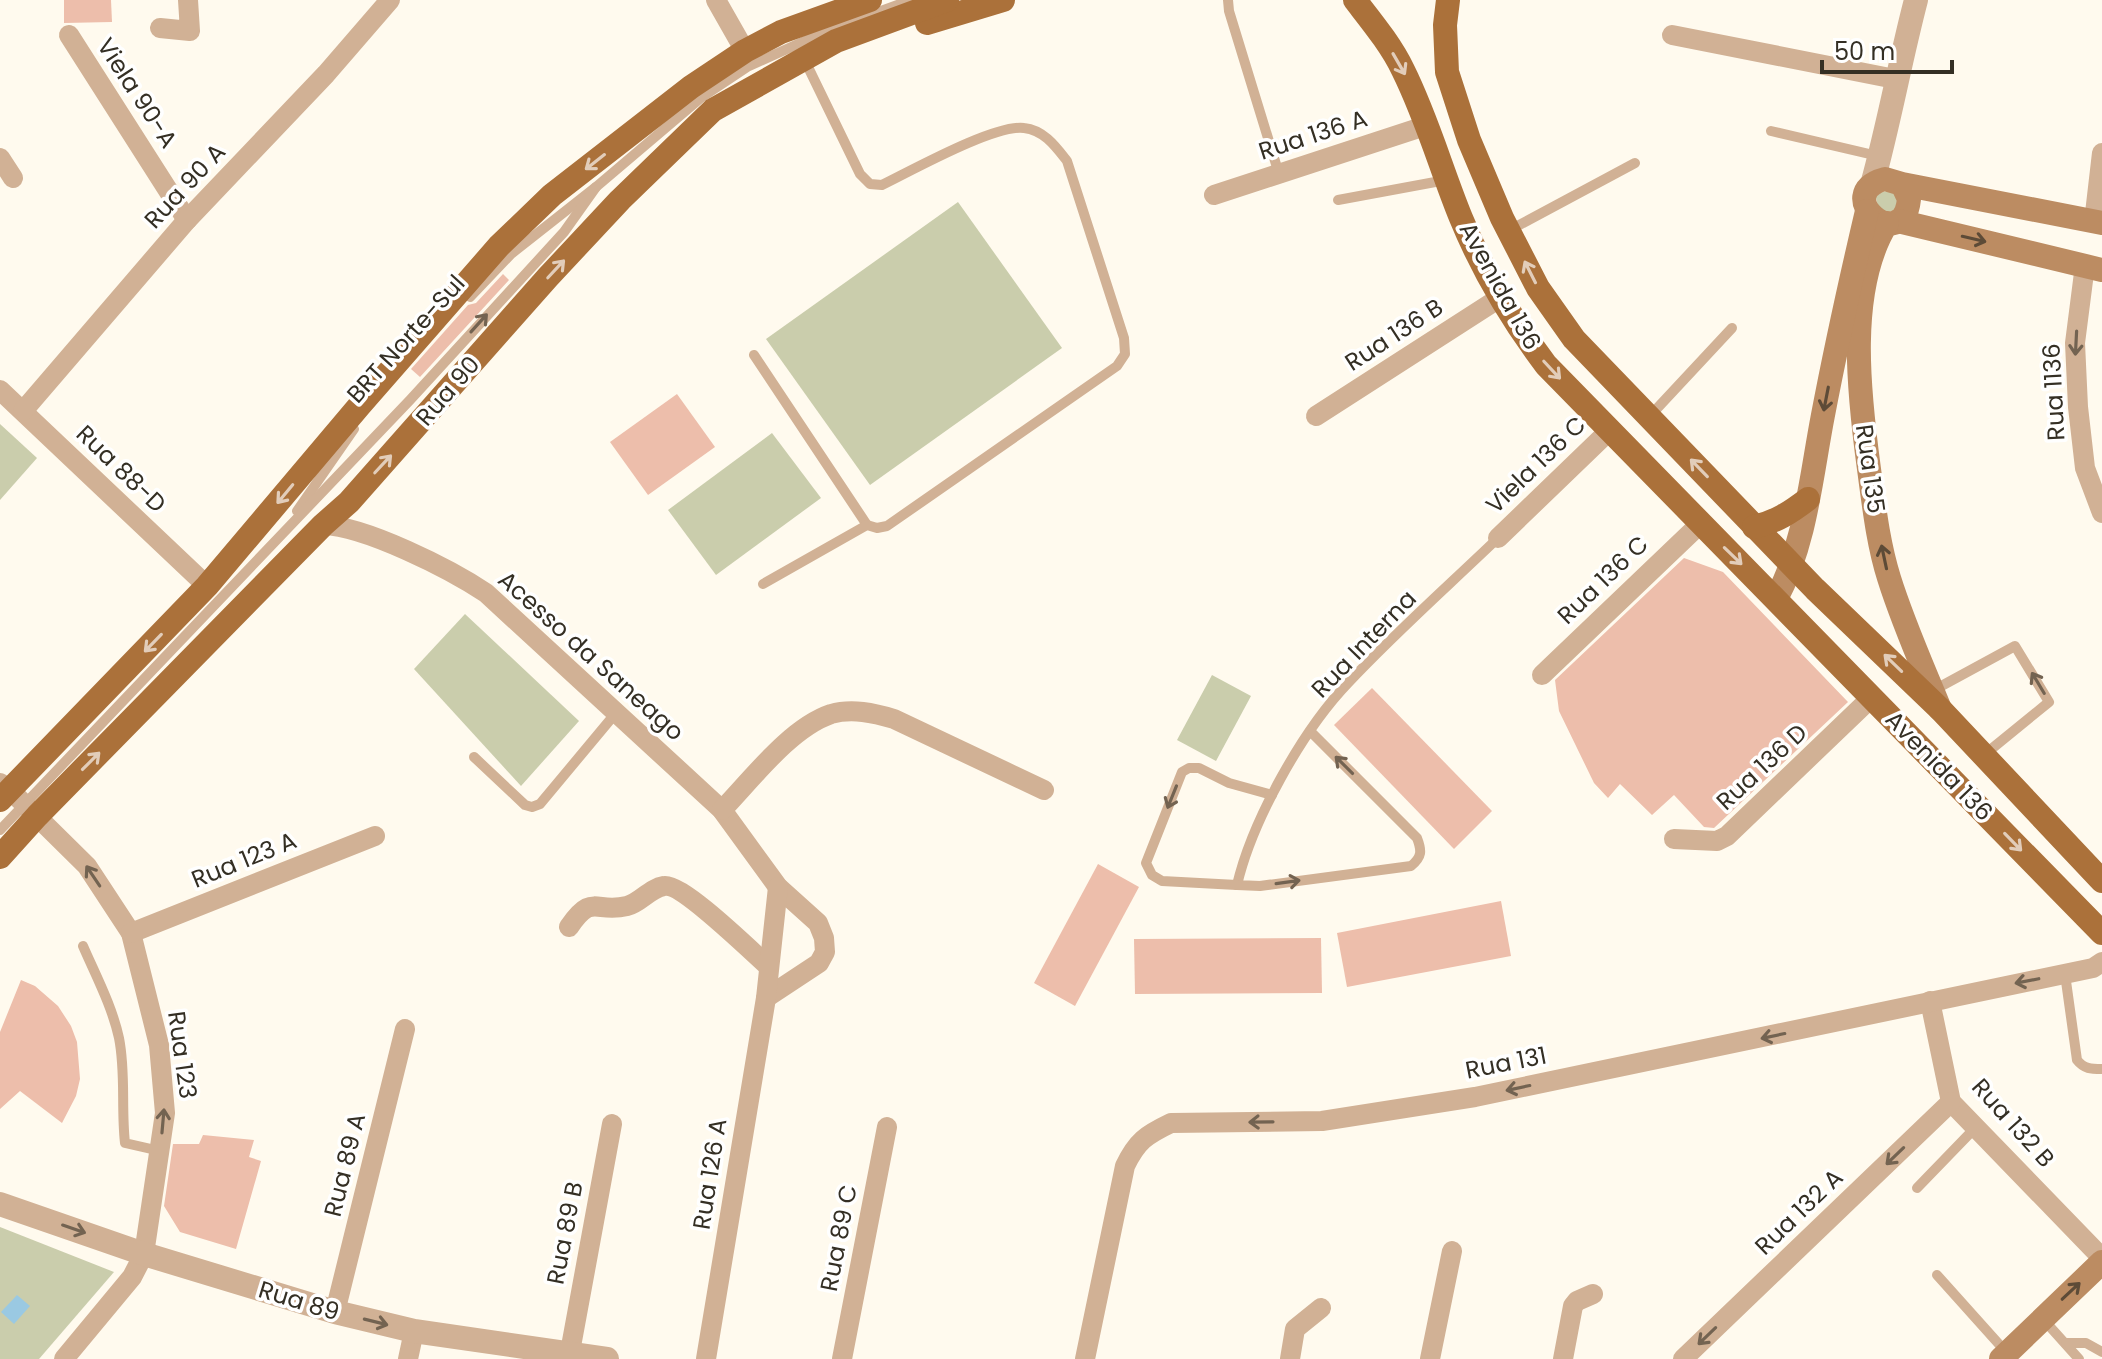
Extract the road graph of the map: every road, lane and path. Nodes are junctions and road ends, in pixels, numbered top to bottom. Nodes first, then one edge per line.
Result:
1 (188, 0) edge
2 (390, 0) edge
3 (716, 0) edge
4 (844, 0) edge
5 (870, 0) edge
6 (911, 0) edge
7 (947, 0) edge
8 (1003, 0) edge
9 (1228, 0) edge
10 (1355, 0) edge
11 (1448, 0) edge
12 (1916, 0) edge
13 (160, 28) dead end
14 (781, 32) junction
15 (69, 35) dead end
16 (1672, 35) dead end
17 (745, 51) junction
18 (808, 67) junction
19 (1895, 79) junction
20 (771, 80) junction
21 (1428, 125) junction
22 (1888, 128) junction
23 (1771, 131) dead end
24 (2102, 153) edge
25 (1880, 156) junction
26 (0, 158) edge
27 (1635, 163) dead end
28 (1279, 174) junction
29 (13, 178) dead end
30 (1447, 180) junction
31 (1889, 183) junction
32 (596, 187) junction
33 (1214, 195) dead end
34 (1338, 200) dead end
35 (1884, 218) junction
36 (187, 220) junction
37 (2098, 222) edge
38 (1509, 231) junction
39 (2094, 268) edge
40 (1501, 297) junction
41 (1732, 328) dead end
42 (754, 355) dead end
43 (0, 390) edge
44 (23, 411) junction
45 (1316, 416) dead end
46 (1649, 417) junction
47 (1610, 430) junction
48 (1808, 499) junction
49 (349, 502) junction
50 (2102, 513) edge
51 (1700, 524) junction
52 (323, 525) junction
53 (867, 525) junction
54 (1754, 527) junction
55 (372, 536) junction
56 (1498, 538) joint
57 (274, 544) junction
58 (1792, 565) junction
59 (763, 584) dead end
60 (207, 586) junction
61 (1776, 599) junction
62 (1841, 663) junction
63 (1542, 675) dead end
64 (1872, 697) junction
65 (1933, 698) junction
66 (615, 714) junction
67 (1310, 731) junction
68 (1984, 755) junction
69 (474, 757) dead end
70 (1044, 790) dead end
71 (1272, 795) junction
72 (18, 798) edge
73 (722, 810) junction
74 (0, 830) edge
75 (375, 836) dead end
76 (1674, 839) dead end
77 (0, 857) edge
78 (2102, 881) edge
79 (1237, 885) junction
80 (778, 887) junction
81 (569, 927) dead end
82 (131, 933) junction
83 (2102, 933) edge
84 (83, 946) dead end
85 (2102, 962) edge
86 (769, 967) junction
87 (2065, 974) junction
88 (766, 998) junction
89 (1930, 1001) junction
90 (405, 1029) dead end
91 (2102, 1069) edge
92 (1951, 1102) junction
93 (612, 1124) dead end
94 (1977, 1126) junction
95 (887, 1127) dead end
96 (160, 1151) junction
97 (1917, 1188) dead end
98 (0, 1204) edge
99 (1452, 1251) dead end
100 (144, 1254) junction
101 (2102, 1260) edge
102 (1937, 1275) dead end
103 (1593, 1294) dead end
104 (1321, 1308) dead end
105 (335, 1312) junction
106 (2042, 1318) junction
107 (414, 1331) junction
108 (2066, 1343) junction
109 (570, 1352) junction
110 (2102, 1352) edge
111 (2004, 1356) edge
112 (64, 1359) edge
113 (408, 1359) edge
114 (607, 1359) edge
115 (706, 1359) edge
116 (842, 1359) edge
117 (1085, 1359) edge
118 (1290, 1359) edge
119 (1430, 1359) edge
120 (1563, 1359) edge
121 (1683, 1359) edge
122 (2079, 1359) edge

1 - 13 street
2 - 36 street, Rua 90 A
3 - 17 street
4 - 14 main road
5 - 14 main road, Rua 90
6 - 32 lane, BRT Norte-Sul
7 - 20 main road, Rua 90
8 - 18 main road
9 - 28 lane
10 -> 21 main road, Avenida 136
11 - 38 main road, Avenida 136
12 - 19 street
14 - 17 main road, Rua 90
15 - 36 street, Viela 90-A
16 - 19 street
17 -> 60 main road, Rua 90
18 - 20 main road
18 - 53 lane
19 - 22 street
49 -> 20 main road, Rua 90
21 - 28 street, Rua 136 A
21 - 30 main road, Avenida 136
22 - 25 street
22 - 31 street
23 - 25 lane
24 - 37 street
25 - 31 street
26 - 29 street
27 - 38 lane
28 - 33 street, Rua 136 A
30 - 34 lane
30 - 40 main road, Avenida 136
31 - 35 main road
31 - 35 main road
31 - 37 main road
57 -> 32 lane, BRT Norte-Sul
32 - 57 lane, BRT Norte-Sul
35 -> 39 main road
35 -> 48 main road, Rua 135
65 -> 35 main road, Rua 135
36 - 44 street, Rua 90 A
46 -> 38 main road, Avenida 136
39 -> 50 street, Rua 1136
40 - 45 street, Rua 136 B
40 -> 47 main road, Avenida 136
41 - 46 lane
42 - 53 lane
43 - 44 street, Rua 88-D
44 - 60 street, Rua 88-D
54 -> 46 main road, Avenida 136
47 - 51 main road, Avenida 136
47 - 56 street, Viela 136 C
48 - 54 main road
48 - 58 main road, Rua 135
49 - 52 main road, Rua 90
49 - 55 street, Acesso da Saneago
51 -> 61 main road, Avenida 136
51 - 63 street, Rua 136 C
52 - 55 street, Acesso da Saneago
72 -> 52 main road, Rua 90
53 - 59 lane
54 - 58 main road, Avenida 136
55 - 66 street, Acesso da Saneago
56 - 67 lane, Rua Interna
57 - 72 lane, BRT Norte-Sul
58 - 61 main road
65 -> 58 main road, Avenida 136
60 -> 72 main road, Rua 90
61 - 62 main road, Avenida 136
62 - 64 main road, Avenida 136
62 - 68 main road
64 - 76 street, Rua 136 D
64 -> 83 main road, Avenida 136
65 - 68 main road, Avenida 136
68 -> 65 lane
66 - 69 lane
66 - 73 street, Acesso da Saneago
67 - 71 lane, Rua Interna
79 -> 67 lane
68 - 78 main road, Avenida 136
70 - 73 street
71 - 79 lane, Rua Interna
71 -> 79 lane
72 - 74 lane, BRT Norte-Sul
72 - 77 main road, Rua 90
82 -> 72 street, Rua 123
73 - 80 street, Acesso da Saneago
75 - 82 street, Rua 123 A
80 - 86 street
80 - 88 street, Acesso da Saneago
81 - 86 street
96 -> 82 street, Rua 123
84 - 96 lane
85 - 87 street, Rua 131
86 - 88 street
87 -> 89 street, Rua 131
87 - 91 lane
88 - 115 street, Rua 126 A
89 - 92 street, Rua 132 B
89 -> 117 street, Rua 131
90 - 105 street, Rua 89 A
92 - 94 street, Rua 132 B
92 -> 121 street, Rua 132 A
93 - 109 street, Rua 89 B
94 - 97 lane
94 - 101 street, Rua 132 B
95 - 116 street, Rua 89 C
96 - 100 street, Rua 123
98 -> 100 street, Rua 89
99 - 119 street
100 - 105 street, Rua 89
100 - 112 street, Rua 123
106 -> 101 main road
102 - 111 lane
103 - 120 street
104 - 118 street
105 -> 107 street, Rua 89
106 - 108 lane
106 - 111 main road
107 - 109 street, Rua 89
107 - 113 street
108 - 110 lane
108 - 122 lane
109 - 114 street, Rua 89

